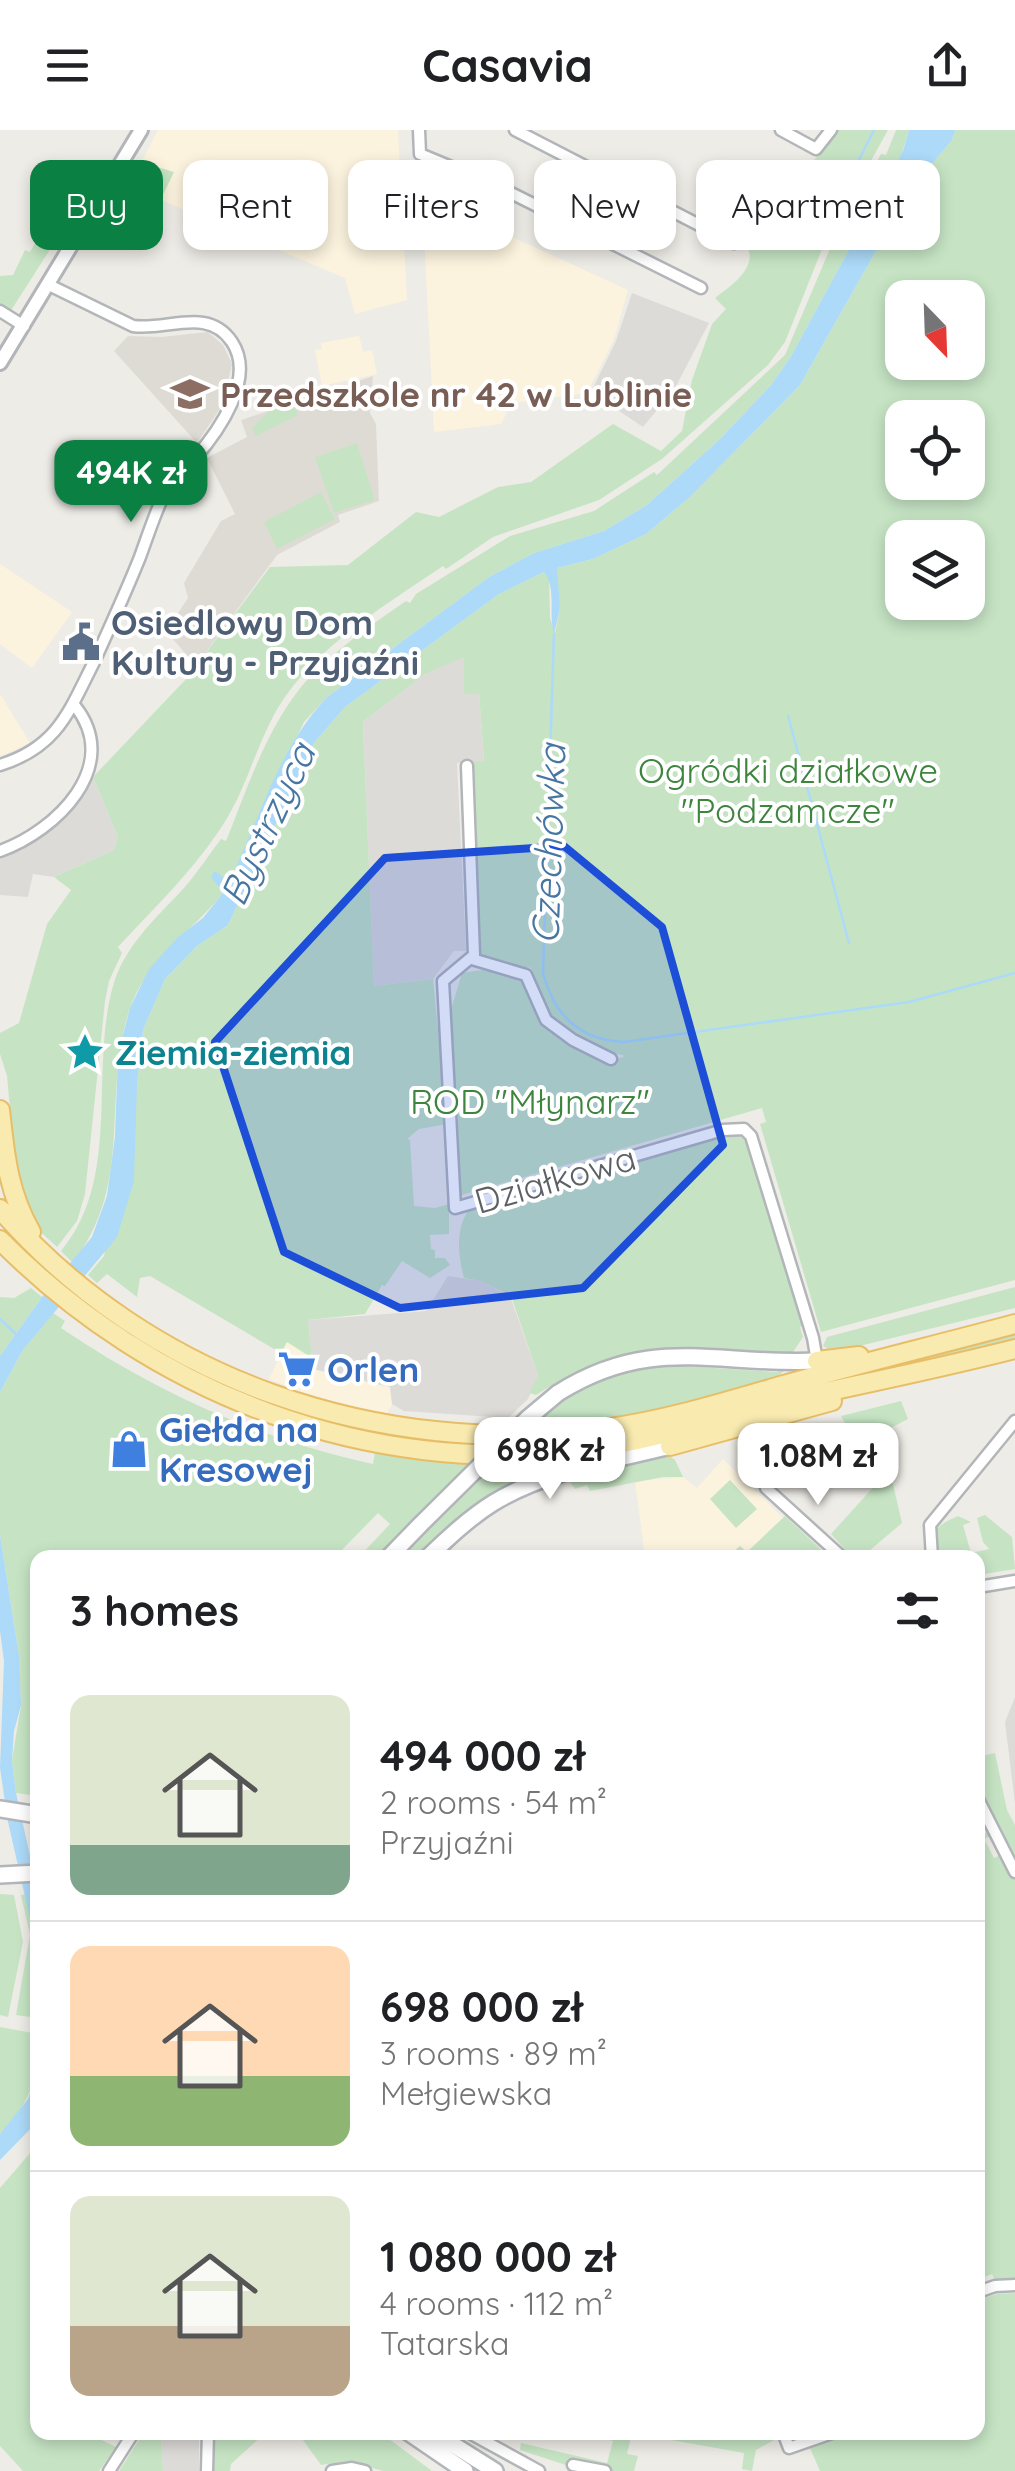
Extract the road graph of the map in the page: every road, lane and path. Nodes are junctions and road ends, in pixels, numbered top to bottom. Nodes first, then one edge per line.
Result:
1 (142, 130) edge
2 (418, 130) edge
3 (515, 130) edge
4 (782, 130) edge
5 (830, 130) edge
6 (696, 223) edge
7 (48, 284) junction
8 (701, 288) dead end
9 (0, 311) edge
10 (24, 326) junction
11 (0, 363) edge
12 (75, 706) junction
13 (0, 765) edge
14 (467, 766) dead end
15 (0, 851) edge
16 (472, 959) junction
17 (611, 1059) dead end
18 (0, 1110) edge
19 (0, 1209) edge
20 (0, 1240) edge
21 (44, 1254) junction
22 (1015, 1324) edge
23 (939, 1344) junction
24 (1015, 1349) edge
25 (817, 1362) junction
26 (932, 1370) junction
27 (1015, 1421) edge
28 (670, 1446) joint
29 (766, 1488) dead end
30 (396, 1550) edge
31 (436, 1550) edge
32 (834, 1550) edge
33 (932, 1550) edge
34 (1015, 1581) edge
35 (985, 1586) edge
36 (0, 1809) edge
37 (985, 1813) edge
38 (30, 1814) edge
39 (1015, 1872) edge
40 (30, 1873) edge
41 (0, 1875) edge
42 (1015, 2285) edge
43 (985, 2290) edge
44 (129, 2440) edge
45 (208, 2440) edge
46 (419, 2440) edge
47 (446, 2440) edge
48 (483, 2440) edge
49 (786, 2440) edge
50 (812, 2440) edge
51 (573, 2465) dead end
52 (109, 2471) edge
53 (207, 2471) edge
54 (332, 2471) edge
55 (366, 2471) edge
56 (464, 2471) edge
57 (496, 2471) edge
58 (539, 2471) edge
59 (605, 2471) edge

1 - 7 street
2 - 8 street
3 - 6 street
4 - 5 street
7 - 10 street
7 - 12 street
9 - 10 street
10 - 11 street
12 - 13 street
12 - 15 street
14 - 16 street
16 - 17 street
16 - 25 street, Działkowa
18 - 21 main road
19 - 21 main road
20 - 26 main road
21 - 23 main road
22 - 23 main road
23 - 25 main road
24 - 26 main road
25 - 30 main road, bridge
26 - 28 main road
27 - 33 street
28 - 31 main road
29 - 32 street
34 - 35 street
36 - 38 main road
37 - 39 street
40 - 41 main road
42 - 43 street
44 - 52 street
45 - 53 street
46 - 56 main road
47 - 57 main road
48 - 58 street
49 - 50 street
51 - 59 street
54 - 55 street

